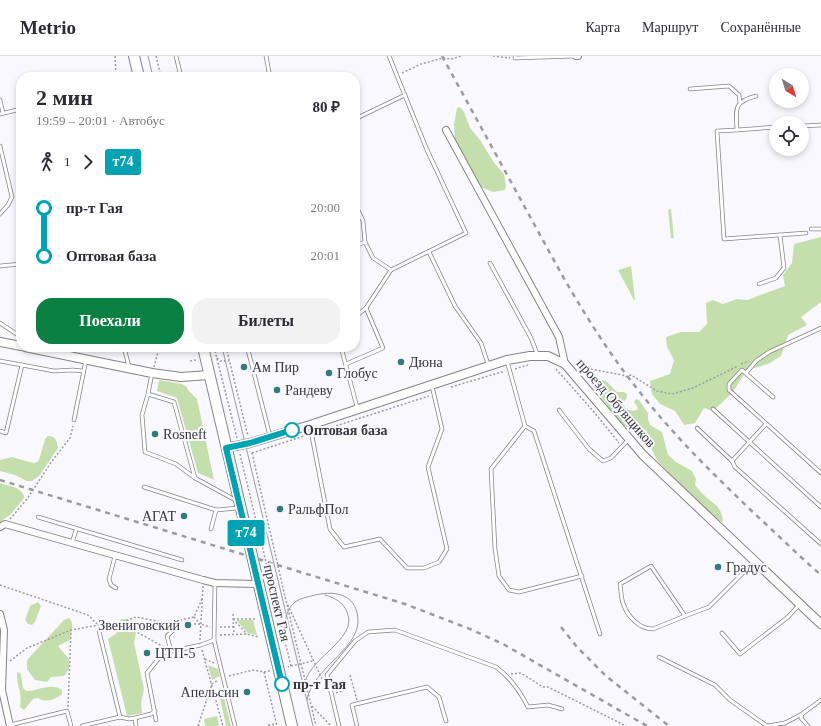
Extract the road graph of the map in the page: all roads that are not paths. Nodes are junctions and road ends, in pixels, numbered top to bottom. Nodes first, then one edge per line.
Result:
1 (134, 56) edge
2 (176, 56) edge
3 (266, 56) edge
4 (389, 56) edge
5 (577, 56) edge
6 (515, 57) edge
7 (138, 72) edge
8 (180, 72) edge
9 (269, 72) edge
10 (690, 89) dead end
11 (404, 95) junction
12 (756, 96) dead end
13 (0, 100) edge
14 (740, 103) junction
15 (16, 110) edge
16 (2, 114) edge
17 (360, 117) edge
18 (821, 124) edge
19 (809, 125) edge
20 (769, 128) edge
21 (446, 130) dead end
22 (738, 130) junction
23 (0, 146) edge
24 (1, 154) edge
25 (0, 214) edge
26 (360, 215) edge
27 (811, 229) dead end
28 (821, 229) edge
29 (806, 233) dead end
30 (780, 234) junction
31 (365, 242) junction
32 (360, 244) edge
33 (429, 252) junction
34 (490, 263) dead end
35 (16, 264) edge
36 (0, 266) edge
37 (391, 270) junction
38 (759, 284) dead end
39 (366, 308) junction
40 (360, 313) edge
41 (0, 323) edge
42 (821, 328) edge
43 (16, 334) edge
44 (0, 342) edge
45 (16, 345) edge
46 (53, 352) edge
47 (125, 352) edge
48 (204, 352) edge
49 (249, 352) edge
50 (342, 352) edge
51 (538, 356) junction
52 (86, 360) junction
53 (507, 360) junction
54 (0, 361) edge
55 (346, 364) junction
56 (566, 364) junction
57 (22, 365) junction
58 (489, 366) junction
59 (130, 369) junction
60 (83, 371) junction
61 (152, 373) junction
62 (746, 373) junction
63 (210, 375) junction
64 (431, 385) junction
65 (148, 394) junction
66 (773, 397) dead end
67 (713, 408) dead end
68 (358, 409) junction
69 (558, 410) dead end
70 (74, 420) road end
71 (766, 424) junction
72 (310, 425) junction
73 (525, 426) junction
74 (697, 428) dead end
75 (0, 431) edge
76 (270, 437) junction
77 (629, 439) junction
78 (750, 442) junction
79 (226, 448) junction
80 (732, 461) junction
81 (821, 473) edge
82 (196, 478) junction
83 (144, 487) dead end
84 (239, 505) junction
85 (821, 507) edge
86 (216, 510) junction
87 (38, 517) dead end
88 (3, 525) edge
89 (211, 529) dead end
90 (76, 530) junction
91 (72, 543) junction
92 (821, 544) edge
93 (115, 556) junction
94 (182, 560) dead end
95 (755, 562) junction
96 (582, 576) junction
97 (215, 583) junction
98 (258, 584) junction
99 (116, 588) dead end
100 (800, 604) junction
101 (0, 614) edge
102 (685, 616) junction
103 (821, 624) edge
104 (178, 626) road end
105 (104, 629) dead end
106 (722, 633) dead end
107 (600, 634) dead end
108 (214, 640) junction
109 (171, 651) junction
110 (659, 657) dead end
111 (1, 689) edge
112 (821, 700) edge
113 (562, 709) dead end
114 (154, 711) junction
115 (802, 714) junction
116 (120, 717) junction
117 (134, 718) junction
118 (156, 720) dead end
119 (446, 721) dead end
120 (10, 726) edge
121 (71, 726) edge
122 (82, 726) edge
123 (136, 726) edge
124 (235, 726) edge
125 (292, 726) edge
126 (339, 726) edge
127 (357, 726) edge
128 (808, 726) edge

1 - 7 main road
2 - 8 lane
3 - 9 lane
4 - 11 lane
5 - 6 lane
10 - 14 lane
11 - 17 lane
11 - 33 lane
12 - 14 lane
13 - 16 lane
14 - 22 lane
15 - 16 lane
18 - 19 lane
20 - 22 lane
21 - 56 street, проезд Обувщиков
22 - 30 lane
23 - 24 lane
24 - 25 lane
26 - 31 lane
27 - 28 lane
29 - 30 lane
30 - 38 lane
31 - 32 lane
31 - 37 lane
33 - 37 lane
33 - 58 lane
34 - 51 lane
35 - 36 lane
37 - 39 lane
39 - 40 lane
39 - 55 lane
41 - 43 lane
42 - 62 lane
44 - 45 street
46 - 52 street
47 - 59 lane
48 - 63 main road, проспект Гая
49 - 76 lane
50 - 55 lane
51 - 53 street
51 - 56 street
52 - 59 street
52 - 60 lane
53 - 58 street
53 - 73 lane
54 - 57 lane
55 - 68 lane
56 - 77 street, проезд Обувщиков
57 - 60 lane
57 - 75 lane
58 - 64 street
59 - 61 street
60 - 70 lane
61 - 63 street
61 - 65 lane
62 - 66 lane
62 - 71 lane
63 - 79 main road, проспект Гая
64 - 68 street
64 - 72 lane
65 - 82 lane
65 - 82 lane
67 - 78 lane
68 - 72 street
69 - 77 lane
71 - 78 lane
71 - 81 lane
72 - 76 street
73 - 96 lane
73 - 96 lane
74 - 80 lane
76 - 79 street
77 - 95 street, проезд Обувщиков
78 - 80 lane
78 - 85 lane
79 - 84 main road, проспект Гая
80 - 92 lane
82 - 84 lane
83 - 86 lane
84 - 86 lane
84 - 98 main road, проспект Гая
86 - 89 lane
87 - 90 lane
88 - 91 street
90 - 91 lane
90 - 94 lane
91 - 93 street
93 - 97 street
93 - 99 lane
95 - 100 street, проезд Обувщиков
95 - 102 lane
96 - 107 lane
97 - 98 street
97 - 108 lane
98 - 125 main road, проспект Гая
100 - 103 street, проезд Обувщиков
100 - 106 lane
101 - 111 street
102 - 102 lane
104 - 109 lane
105 - 116 lane
108 - 109 lane
108 - 124 lane
109 - 114 lane
110 - 115 lane
111 - 120 street
112 - 115 lane
113 - 126 lane
114 - 117 lane
114 - 118 lane
115 - 128 lane
116 - 117 lane
116 - 122 lane
117 - 123 lane
119 - 127 lane
120 - 121 lane

